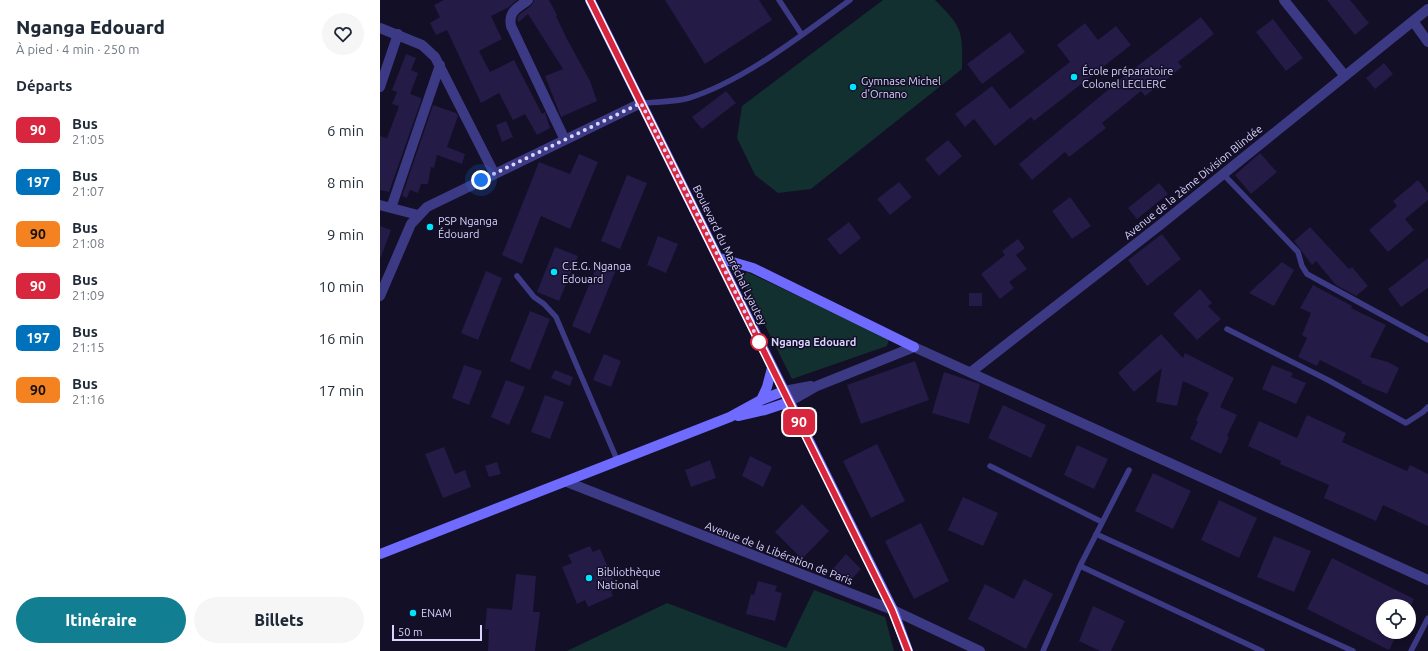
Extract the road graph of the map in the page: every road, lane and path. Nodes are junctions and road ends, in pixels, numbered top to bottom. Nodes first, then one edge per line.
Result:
1 (528, 0) edge
2 (590, 0) edge
3 (779, 0) edge
4 (850, 0) edge
5 (1284, 0) edge
6 (1428, 9) edge
7 (1413, 21) junction
8 (380, 28) edge
9 (398, 34) junction
10 (802, 35) junction
11 (1428, 42) edge
12 (440, 65) junction
13 (1345, 76) junction
14 (380, 87) edge
15 (641, 103) junction
16 (565, 140) junction
17 (494, 173) junction
18 (1223, 174) junction
19 (380, 205) edge
20 (391, 208) junction
21 (418, 215) junction
22 (719, 258) junction
23 (517, 276) dead end
24 (384, 278) edge
25 (380, 296) edge
26 (1227, 329) dead end
27 (1428, 340) edge
28 (914, 347) junction
29 (772, 368) junction
30 (971, 372) junction
31 (817, 386) junction
32 (784, 391) junction
33 (761, 400) junction
34 (789, 402) junction
35 (1428, 407) edge
36 (730, 417) junction
37 (618, 462) junction
38 (990, 466) dead end
39 (1129, 470) dead end
40 (567, 482) junction
41 (1102, 522) junction
42 (1096, 534) junction
43 (380, 554) edge
44 (1080, 566) junction
45 (1428, 580) edge
46 (892, 610) junction
47 (1428, 618) edge
48 (908, 651) edge
49 (980, 651) edge
50 (1043, 651) edge
51 (1262, 651) edge
52 (1353, 651) edge
53 (1411, 651) edge

1 - 16 street
2 - 15 main road, Boulevard du Maréchal Lyautey
3 - 10 lane
4 - 10 lane
5 - 13 street
6 - 7 street, Avenue de la 2ème Division Blindée
7 - 11 street
7 - 13 street, Avenue de la 2ème Division Blindée
8 - 9 street
9 - 12 street
9 - 14 street
10 - 15 lane
12 - 17 street
12 - 20 street
13 - 18 street, Avenue de la 2ème Division Blindée
15 - 16 street
15 - 22 main road, Boulevard du Maréchal Lyautey
16 - 17 street
17 - 21 street
18 - 27 lane
18 - 30 street, Avenue de la 2ème Division Blindée
19 - 20 street
20 - 21 street
21 - 24 street
22 - 28 main road
22 - 29 main road, Boulevard du Maréchal Lyautey
23 - 37 lane
24 - 25 street
26 - 35 lane
28 - 30 street
28 - 31 street
29 - 32 main road, Boulevard du Maréchal Lyautey
29 - 33 main road
30 - 45 street
31 - 32 street
31 - 34 street
32 - 33 main road
32 - 34 main road, Boulevard du Maréchal Lyautey
33 - 36 main road
34 - 36 main road
34 - 46 main road, Boulevard du Maréchal Lyautey
36 - 37 main road
37 - 40 main road
38 - 41 lane
39 - 41 lane
40 - 43 main road
40 - 46 street, Avenue de la Libération de Paris
41 - 42 lane
42 - 44 lane
42 - 52 lane
44 - 50 lane
44 - 51 lane
46 - 48 main road, Boulevard du Maréchal Lyautey
46 - 49 street, Avenue de la Libération de Paris
47 - 53 lane

